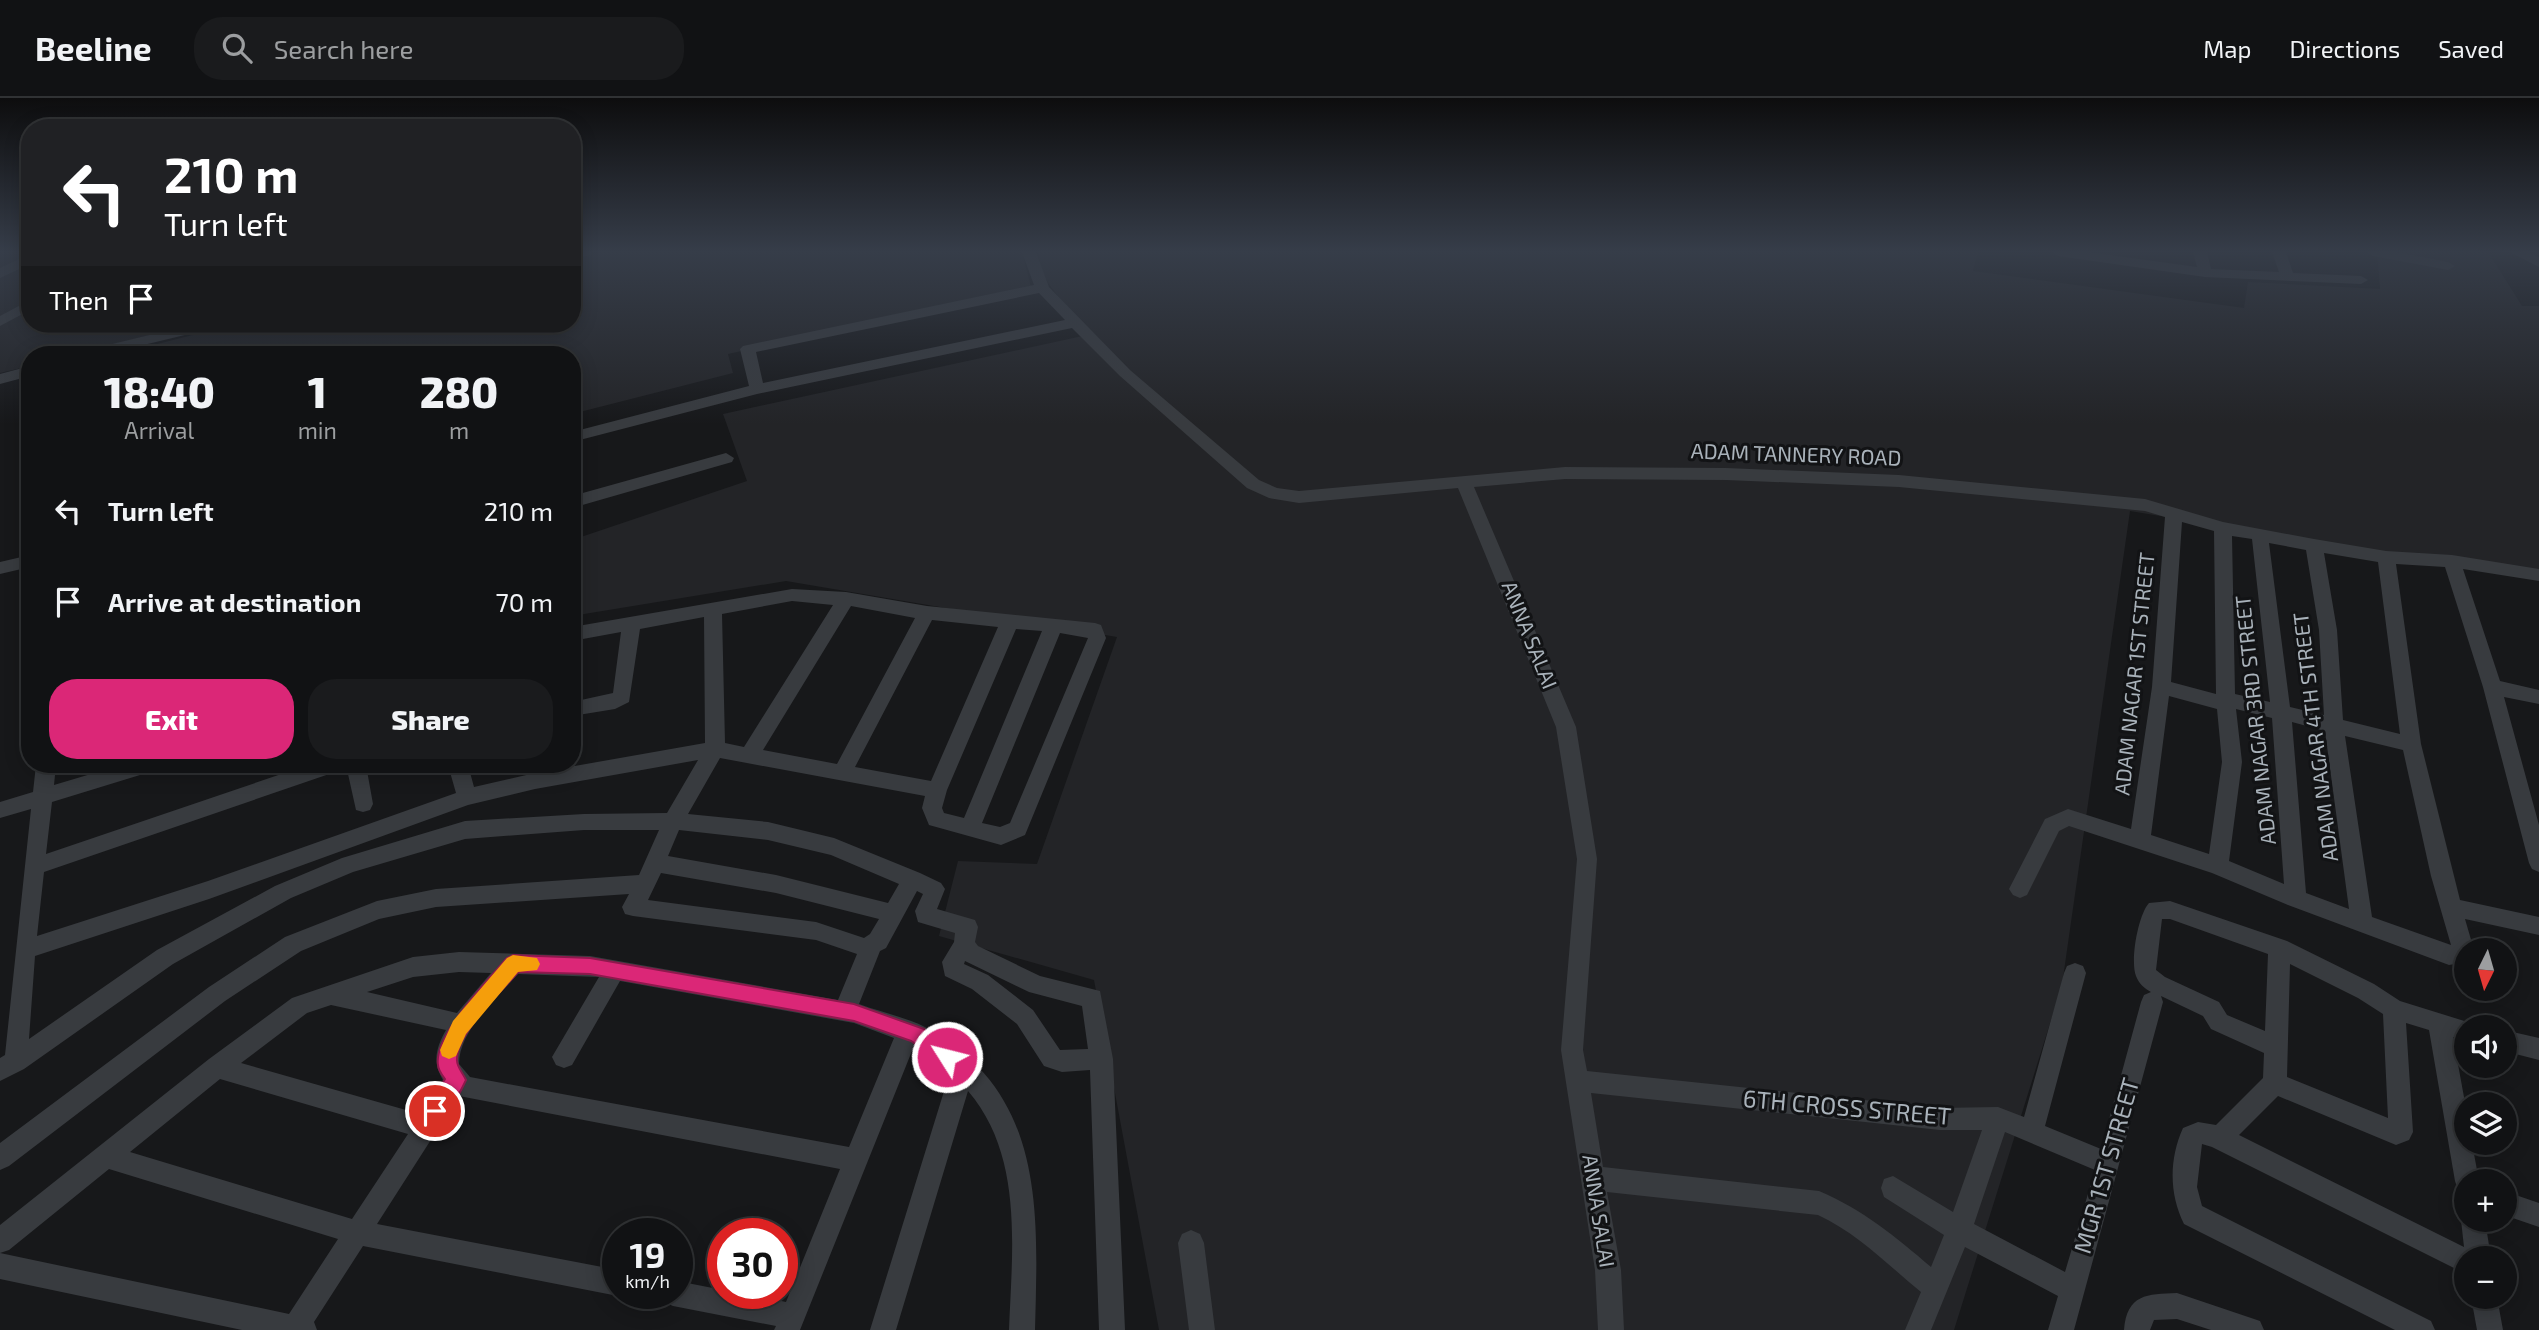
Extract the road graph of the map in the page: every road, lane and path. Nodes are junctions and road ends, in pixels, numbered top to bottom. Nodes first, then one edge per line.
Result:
1 (21, 309) edge
2 (938, 309) edge
3 (1063, 309) edge
4 (0, 322) edge
5 (1077, 323) junction
6 (176, 333) edge
7 (124, 346) edge
8 (21, 373) edge
9 (0, 379) edge
10 (757, 388) junction
11 (581, 435) edge
12 (726, 458) dead end
13 (1464, 482) junction
14 (581, 499) edge
15 (2174, 514) junction
16 (2223, 528) junction
17 (2260, 536) junction
18 (2314, 545) junction
19 (2386, 557) junction
20 (2452, 561) junction
21 (21, 563) edge
22 (0, 568) edge
23 (2539, 575) edge
24 (846, 599) junction
25 (712, 609) junction
26 (927, 613) junction
27 (1010, 621) junction
28 (631, 624) junction
29 (1054, 625) junction
30 (581, 632) edge
31 (2161, 687) junction
32 (2492, 687) junction
33 (2539, 697) edge
34 (2226, 702) junction
35 (581, 708) edge
36 (2281, 712) junction
37 (2334, 725) junction
38 (2412, 744) junction
39 (715, 749) junction
40 (749, 756) junction
41 (581, 767) edge
42 (843, 771) junction
43 (45, 773) edge
44 (121, 773) edge
45 (308, 773) edge
46 (357, 773) edge
47 (460, 773) edge
48 (536, 773) edge
49 (937, 790) junction
50 (467, 797) junction
51 (41, 799) junction
52 (363, 804) dead end
53 (0, 810) edge
54 (421, 814) junction
55 (673, 821) junction
56 (970, 828) junction
57 (2534, 831) edge
58 (2140, 839) junction
59 (423, 841) junction
60 (657, 863) junction
61 (2539, 863) edge
62 (2218, 866) junction
63 (34, 867) junction
64 (913, 879) junction
65 (646, 884) junction
66 (2020, 889) dead end
67 (2296, 899) junction
68 (2451, 906) junction
69 (894, 914) junction
70 (2362, 923) junction
71 (2539, 926) edge
72 (964, 944) junction
73 (870, 948) junction
74 (2279, 948) junction
75 (25, 950) junction
76 (513, 964) junction
77 (615, 970) junction
78 (2075, 973) dead end
79 (328, 994) junction
80 (2152, 1002) dead end
81 (2394, 1009) junction
82 (845, 1011) junction
83 (2439, 1024) junction
84 (460, 1027) junction
85 (2454, 1028) edge
86 (908, 1032) junction
87 (2517, 1043) edge
88 (2276, 1047) junction
89 (2539, 1049) edge
90 (564, 1057) dead end
91 (1101, 1059) junction
92 (8, 1065) edge
93 (217, 1067) junction
94 (963, 1068) junction
95 (456, 1080) junction
96 (1577, 1081) junction
97 (2275, 1083) junction
98 (1998, 1118) junction
99 (424, 1127) junction
100 (2032, 1130) junction
101 (2220, 1138) junction
102 (106, 1156) junction
103 (0, 1158) edge
104 (856, 1160) junction
105 (2109, 1164) junction
106 (2465, 1169) edge
107 (1594, 1178) junction
108 (1894, 1188) dead end
109 (2517, 1207) edge
110 (2539, 1215) edge
111 (1959, 1230) junction
112 (355, 1232) junction
113 (0, 1241) edge
114 (1191, 1243) dead end
115 (2454, 1255) edge
116 (0, 1266) edge
117 (602, 1280) edge
118 (1935, 1287) junction
119 (2072, 1289) junction
120 (693, 1298) edge
121 (2486, 1309) edge
122 (790, 1323) edge
123 (298, 1329) edge
124 (883, 1330) edge
125 (1022, 1330) edge
126 (1112, 1330) edge
127 (1202, 1330) edge
128 (1611, 1330) edge
129 (1918, 1330) edge
130 (2060, 1330) edge
131 (2137, 1330) edge
132 (2250, 1330) edge
133 (2421, 1330) edge
134 (2490, 1330) edge

1 - 4 street
2 - 10 street
3 - 5 street
5 - 10 street
5 - 13 street
6 - 7 street
8 - 9 street
10 - 11 street
12 - 14 street
13 - 15 street, ADAM TANNERY ROAD
13 - 96 street, ANNA SALAI
15 - 16 street, ADAM TANNERY ROAD
15 - 31 street, ADAM NAGAR 1ST STREET
16 - 17 street, ADAM TANNERY ROAD
16 - 34 street
17 - 18 street, ADAM TANNERY ROAD
17 - 36 street, ADAM NAGAR 3RD STREET
18 - 19 street, ADAM TANNERY ROAD
18 - 37 street, ADAM NAGAR 4TH STREET
19 - 20 street, ADAM TANNERY ROAD
19 - 38 street
20 - 23 street, ADAM TANNERY ROAD
20 - 32 street
21 - 22 street
24 - 25 street
24 - 26 street
24 - 40 street
25 - 28 street
25 - 39 street
26 - 27 street
26 - 42 street
27 - 29 street
27 - 49 street
28 - 30 street
28 - 35 street
29 - 56 street
29 - 56 street
31 - 34 street
31 - 58 street, ADAM NAGAR 1ST STREET
32 - 33 street
32 - 57 street
34 - 36 street
34 - 62 street
36 - 37 street
36 - 67 street, ADAM NAGAR 3RD STREET
37 - 38 street
37 - 70 street, ADAM NAGAR 4TH STREET
38 - 68 street
39 - 40 street
39 - 41 street
39 - 55 street
40 - 42 street
42 - 49 street
43 - 51 street
44 - 51 street
45 - 63 street
46 - 52 street
47 - 50 street
48 - 50 street
49 - 56 street
50 - 54 street
51 - 53 street
51 - 63 street
54 - 59 street
54 - 75 street
55 - 59 street
55 - 60 street
55 - 64 street
57 - 61 street
58 - 62 street
58 - 66 street
59 - 92 street
60 - 65 street
60 - 69 street
62 - 67 street
63 - 75 street
64 - 69 street
64 - 72 street
65 - 73 street
65 - 103 street
67 - 70 street
68 - 70 street
68 - 71 street
69 - 73 street
72 - 91 street
72 - 91 street
73 - 82 street
74 - 81 street
74 - 88 street
74 - 88 street
75 - 92 street
76 - 77 street
76 - 79 street
76 - 84 street
77 - 82 street
77 - 90 street
78 - 100 street
79 - 84 street
79 - 93 street
80 - 105 street, MGR 1ST STREET
81 - 83 street
81 - 97 street
82 - 86 street
83 - 85 street
83 - 106 street
84 - 95 street
86 - 94 street
86 - 104 street
87 - 89 street
88 - 97 street
91 - 126 street
93 - 99 street
93 - 102 street
94 - 124 street
94 - 125 street
95 - 99 street
95 - 104 street
96 - 98 street, 6TH CROSS STREET
96 - 107 street, ANNA SALAI
97 - 101 street
98 - 100 street, 6TH CROSS STREET
98 - 111 street
99 - 112 street
100 - 105 street, 6TH CROSS STREET
101 - 115 street
101 - 133 street
102 - 112 street
102 - 113 street
104 - 122 street
105 - 119 street, MGR 1ST STREET
107 - 118 street
107 - 128 street, ANNA SALAI
108 - 111 street
109 - 110 street
111 - 118 street
111 - 119 street
112 - 117 street
112 - 123 street
114 - 127 street
116 - 123 street
118 - 129 street
119 - 130 street, MGR 1ST STREET
120 - 122 street
121 - 134 street
131 - 132 street

